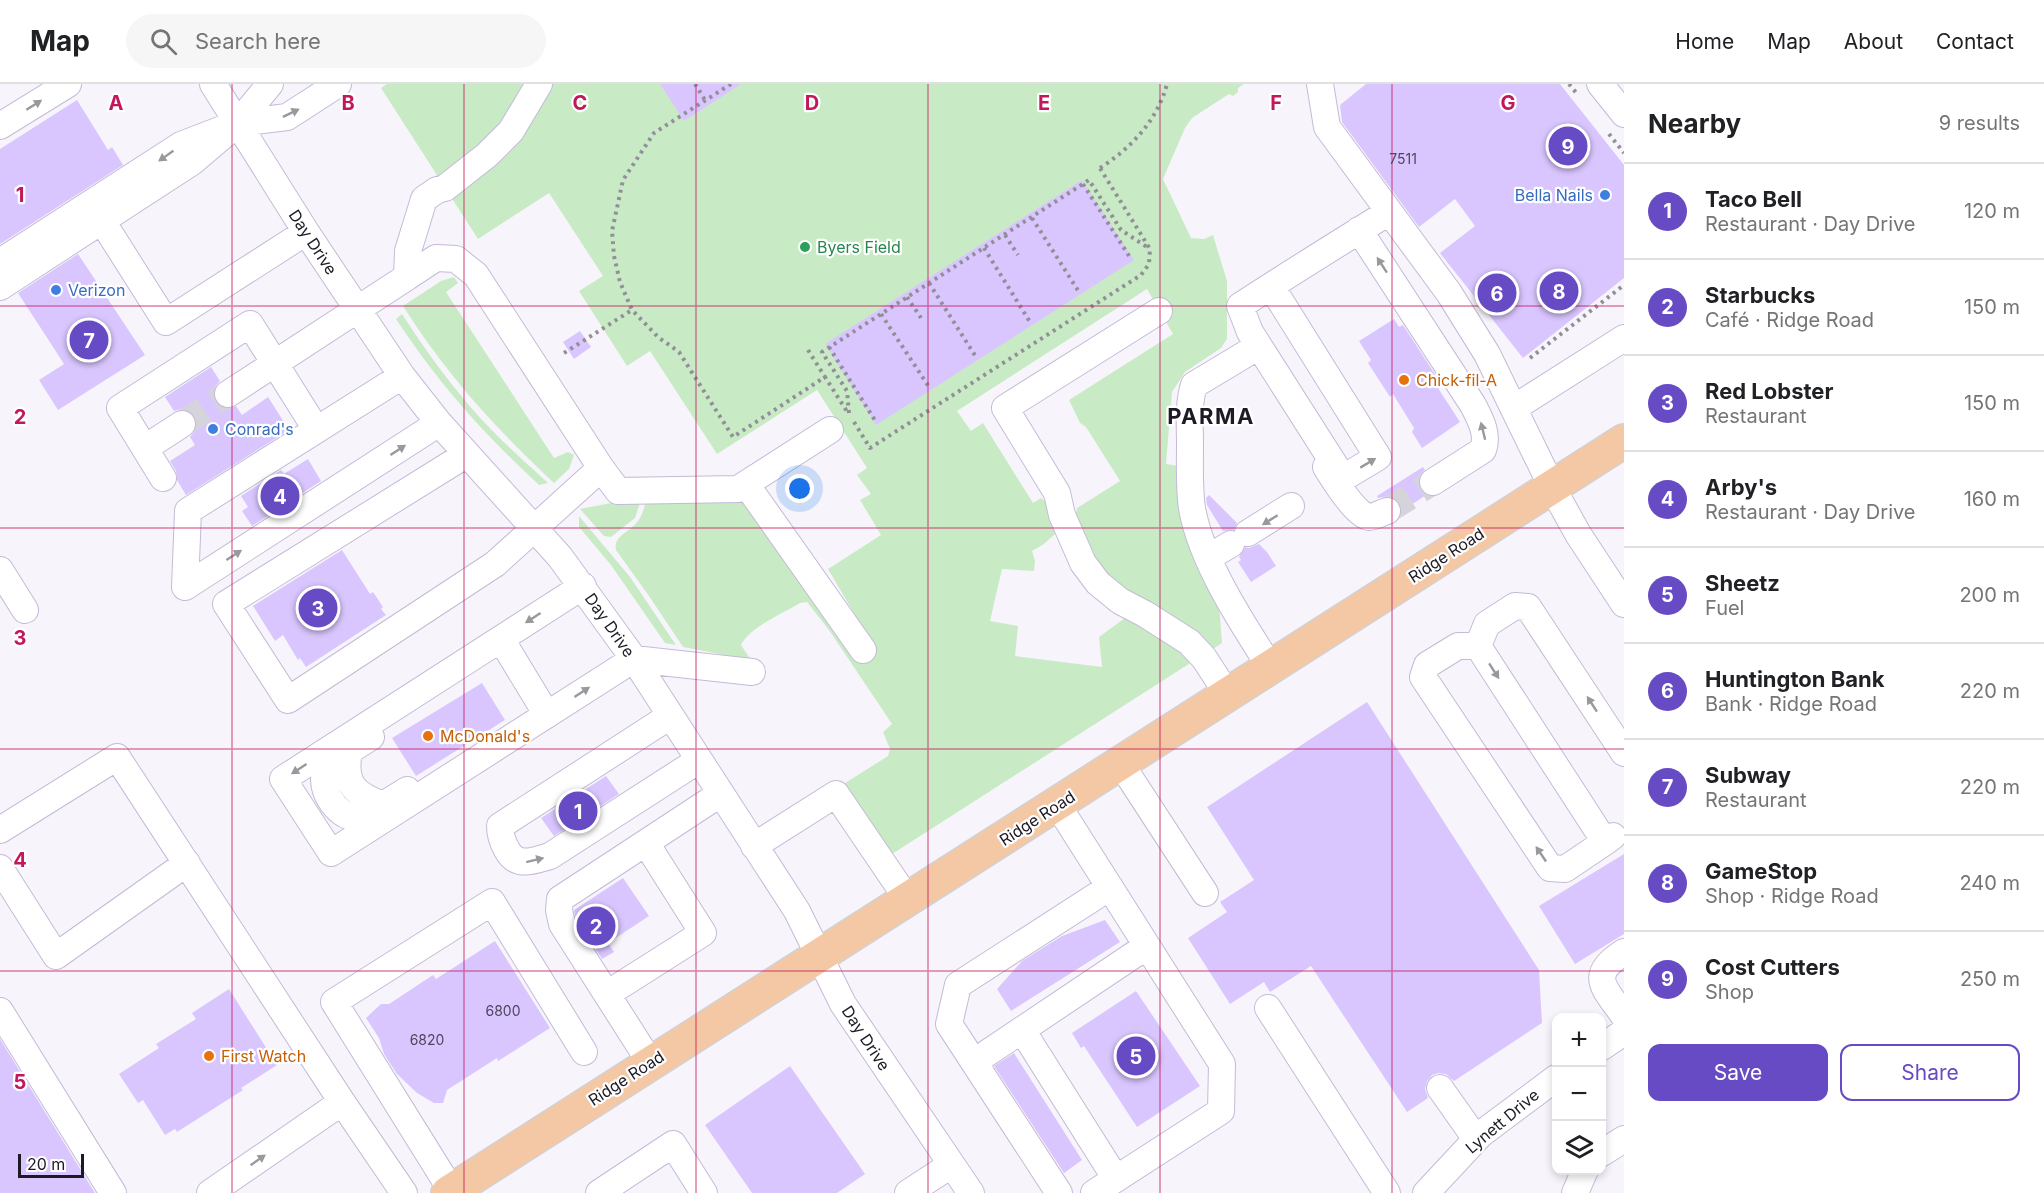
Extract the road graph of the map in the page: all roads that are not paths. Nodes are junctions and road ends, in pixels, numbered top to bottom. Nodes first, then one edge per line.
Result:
1 (68, 84) edge
2 (213, 84) edge
3 (270, 84) edge
4 (338, 84) edge
5 (1320, 84) edge
6 (1600, 84) edge
7 (530, 89) edge
8 (1624, 114) edge
9 (238, 123) junction
10 (0, 126) edge
11 (1389, 212) junction
12 (102, 221) junction
13 (1359, 230) junction
14 (306, 232) junction
15 (0, 262) edge
16 (407, 277) junction
17 (1271, 286) junction
18 (0, 287) edge
19 (357, 309) junction
20 (1159, 311) dead end
21 (1624, 338) edge
22 (1255, 348) junction
23 (274, 363) junction
24 (402, 376) junction
25 (228, 394) tunnel mouth
26 (1514, 408) junction
27 (309, 418) dead end
28 (439, 423) junction
29 (840, 423) road end
30 (182, 424) tunnel mouth
31 (1624, 441) edge
32 (145, 448) junction
33 (467, 454) junction
34 (601, 468) junction
35 (163, 478) dead end
36 (1433, 482) tunnel mouth
37 (746, 484) junction
38 (1552, 487) junction
39 (1292, 506) dead end
40 (1387, 511) tunnel mouth
41 (536, 528) junction
42 (1209, 557) junction
43 (0, 570) edge
44 (583, 586) junction
45 (1624, 604) edge
46 (25, 610) dead end
47 (501, 639) junction
48 (1478, 646) junction
49 (863, 650) dead end
50 (633, 659) junction
51 (461, 664) junction
52 (1271, 668) junction
53 (752, 672) dead end
54 (1228, 695) junction
55 (547, 715) junction
56 (670, 716) junction
57 (518, 733) junction
58 (1624, 753) edge
59 (699, 760) junction
60 (1120, 764) junction
61 (720, 794) junction
62 (1057, 804) junction
63 (0, 830) edge
64 (646, 843) junction
65 (754, 846) junction
66 (187, 863) junction
67 (0, 868) edge
68 (1110, 887) junction
69 (1205, 893) dead end
70 (908, 900) junction
71 (1147, 946) junction
72 (820, 957) junction
73 (1617, 957) edge
74 (607, 994) junction
75 (1268, 1008) dead end
76 (0, 1011) edge
77 (1624, 1016) edge
78 (1022, 1030) junction
79 (1624, 1032) edge
80 (1606, 1044) edge
81 (584, 1052) dead end
82 (650, 1062) junction
83 (974, 1062) junction
84 (1552, 1082) edge
85 (1440, 1088) dead end
86 (342, 1101) junction
87 (1624, 1138) edge
88 (1476, 1139) junction
89 (1606, 1150) edge
90 (951, 1165) junction
91 (1583, 1175) edge
92 (1116, 1179) junction
93 (451, 1192) edge
94 (968, 1192) edge
95 (113, 1193) edge
96 (210, 1193) edge
97 (404, 1193) edge
98 (599, 1193) edge
99 (704, 1193) edge
100 (908, 1193) edge
101 (1059, 1193) edge
102 (1094, 1193) edge
103 (1387, 1193) edge
104 (1426, 1193) edge
105 (1575, 1193) edge

10 -> 1 street
2 - 9 street, Day Drive
3 - 9 street
9 -> 4 street
5 - 11 street
6 - 8 street
7 - 16 street
9 - 12 street
9 - 14 street, Day Drive
9 -> 15 street
11 - 13 street
11 - 26 street
12 - 14 street
12 - 18 street
13 - 17 street
36 -> 13 street
14 - 19 street, Day Drive
16 - 19 street
16 - 34 street
17 - 22 street
22 -> 17 street
19 - 23 street
19 - 24 street, Day Drive
20 - 54 street
21 - 26 street
22 - 40 street
22 - 42 street
23 - 25 street
23 - 27 street
23 - 32 street
24 - 28 street, Day Drive
24 -> 28 street
26 - 38 street
28 - 33 street, Day Drive
29 - 37 street
30 - 32 street
31 - 38 main road, Ridge Road
32 - 35 street
33 - 41 street, Day Drive
33 - 41 street
34 - 37 street
34 - 41 street
37 - 49 street
38 - 45 street
38 - 52 main road, Ridge Road
39 -> 42 street
41 - 44 street, Day Drive
42 - 52 street
43 - 46 street
44 -> 47 street
44 - 50 street, Day Drive
47 - 51 street
47 - 55 street
48 -> 48 street
58 -> 48 street
50 - 53 street
55 -> 50 street
50 - 56 street, Day Drive
51 - 57 street
51 -> 57 street
52 - 54 main road, Ridge Road
54 - 60 main road, Ridge Road
55 - 57 street
56 - 59 street, Day Drive
56 -> 59 street
59 - 61 street, Day Drive
60 - 62 main road, Ridge Road
60 - 69 street
61 - 64 street
61 - 65 street, Day Drive
62 - 68 street
62 - 70 main road, Ridge Road
63 - 66 street
64 - 74 street
64 - 74 street
65 - 70 street
65 - 72 street, Day Drive
66 - 67 street
66 - 86 street
68 - 71 street
68 - 83 street
70 - 72 main road, Ridge Road
71 - 78 street
71 - 92 street
72 - 82 main road, Ridge Road
72 - 90 street, Day Drive
73 - 77 street
74 - 82 street
75 - 103 street
76 - 95 street
78 - 83 street
78 - 92 street
79 - 80 street
81 - 93 street
82 - 93 main road, Ridge Road
83 - 101 street
84 - 88 street, Lynett Drive
85 - 88 street
96 -> 86 street
86 - 97 street
87 - 89 street
88 - 104 street, Lynett Drive
90 - 94 street, Day Drive
90 - 100 street
91 - 105 street
92 - 102 street
98 - 99 street

